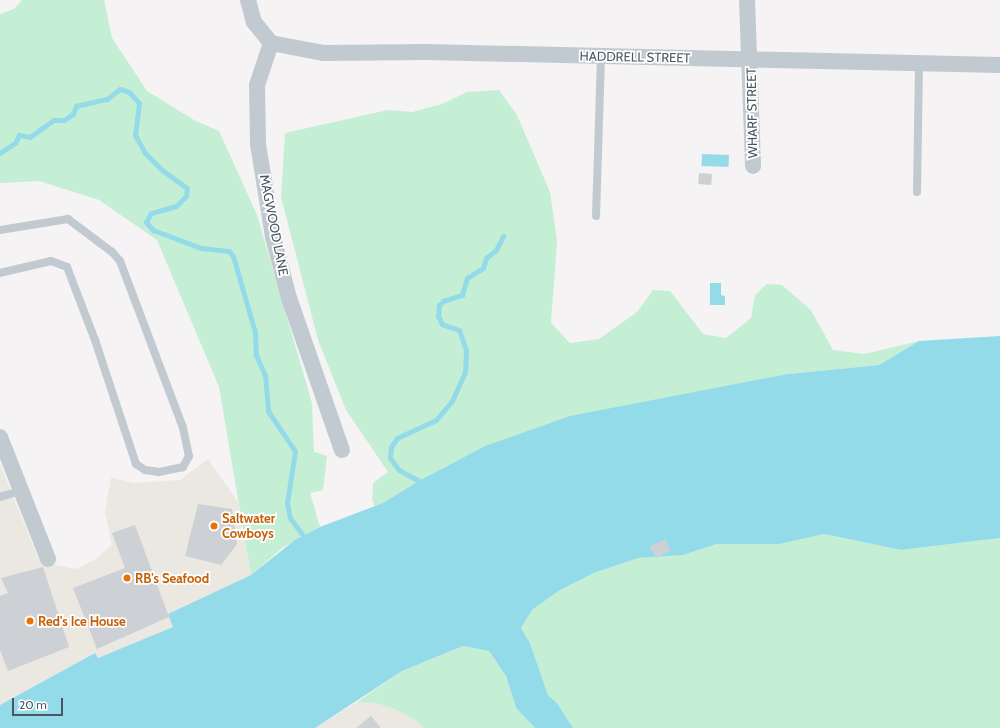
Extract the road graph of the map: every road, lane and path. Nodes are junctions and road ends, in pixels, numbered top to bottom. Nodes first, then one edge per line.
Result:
1 (248, 0) edge
2 (747, 0) edge
3 (271, 43) junction
4 (601, 56) junction
5 (751, 59) junction
6 (919, 63) junction
7 (1000, 65) edge
8 (753, 166) dead end
9 (917, 192) dead end
10 (596, 216) dead end
11 (0, 230) edge
12 (0, 273) edge
13 (0, 437) edge
14 (342, 450) dead end
15 (20, 492) junction
16 (0, 498) edge
17 (48, 559) dead end

1 - 3 street
2 - 5 street, WHARF STREET
3 - 4 street, HADDRELL STREET
3 - 14 street, MAGWOOD LANE
4 - 5 street, HADDRELL STREET
4 - 10 lane
5 - 6 street, HADDRELL STREET
5 - 8 street, WHARF STREET
6 - 7 street, HADDRELL STREET
6 - 9 lane
11 - 12 lane
13 - 15 street
15 - 16 lane
15 - 17 street

